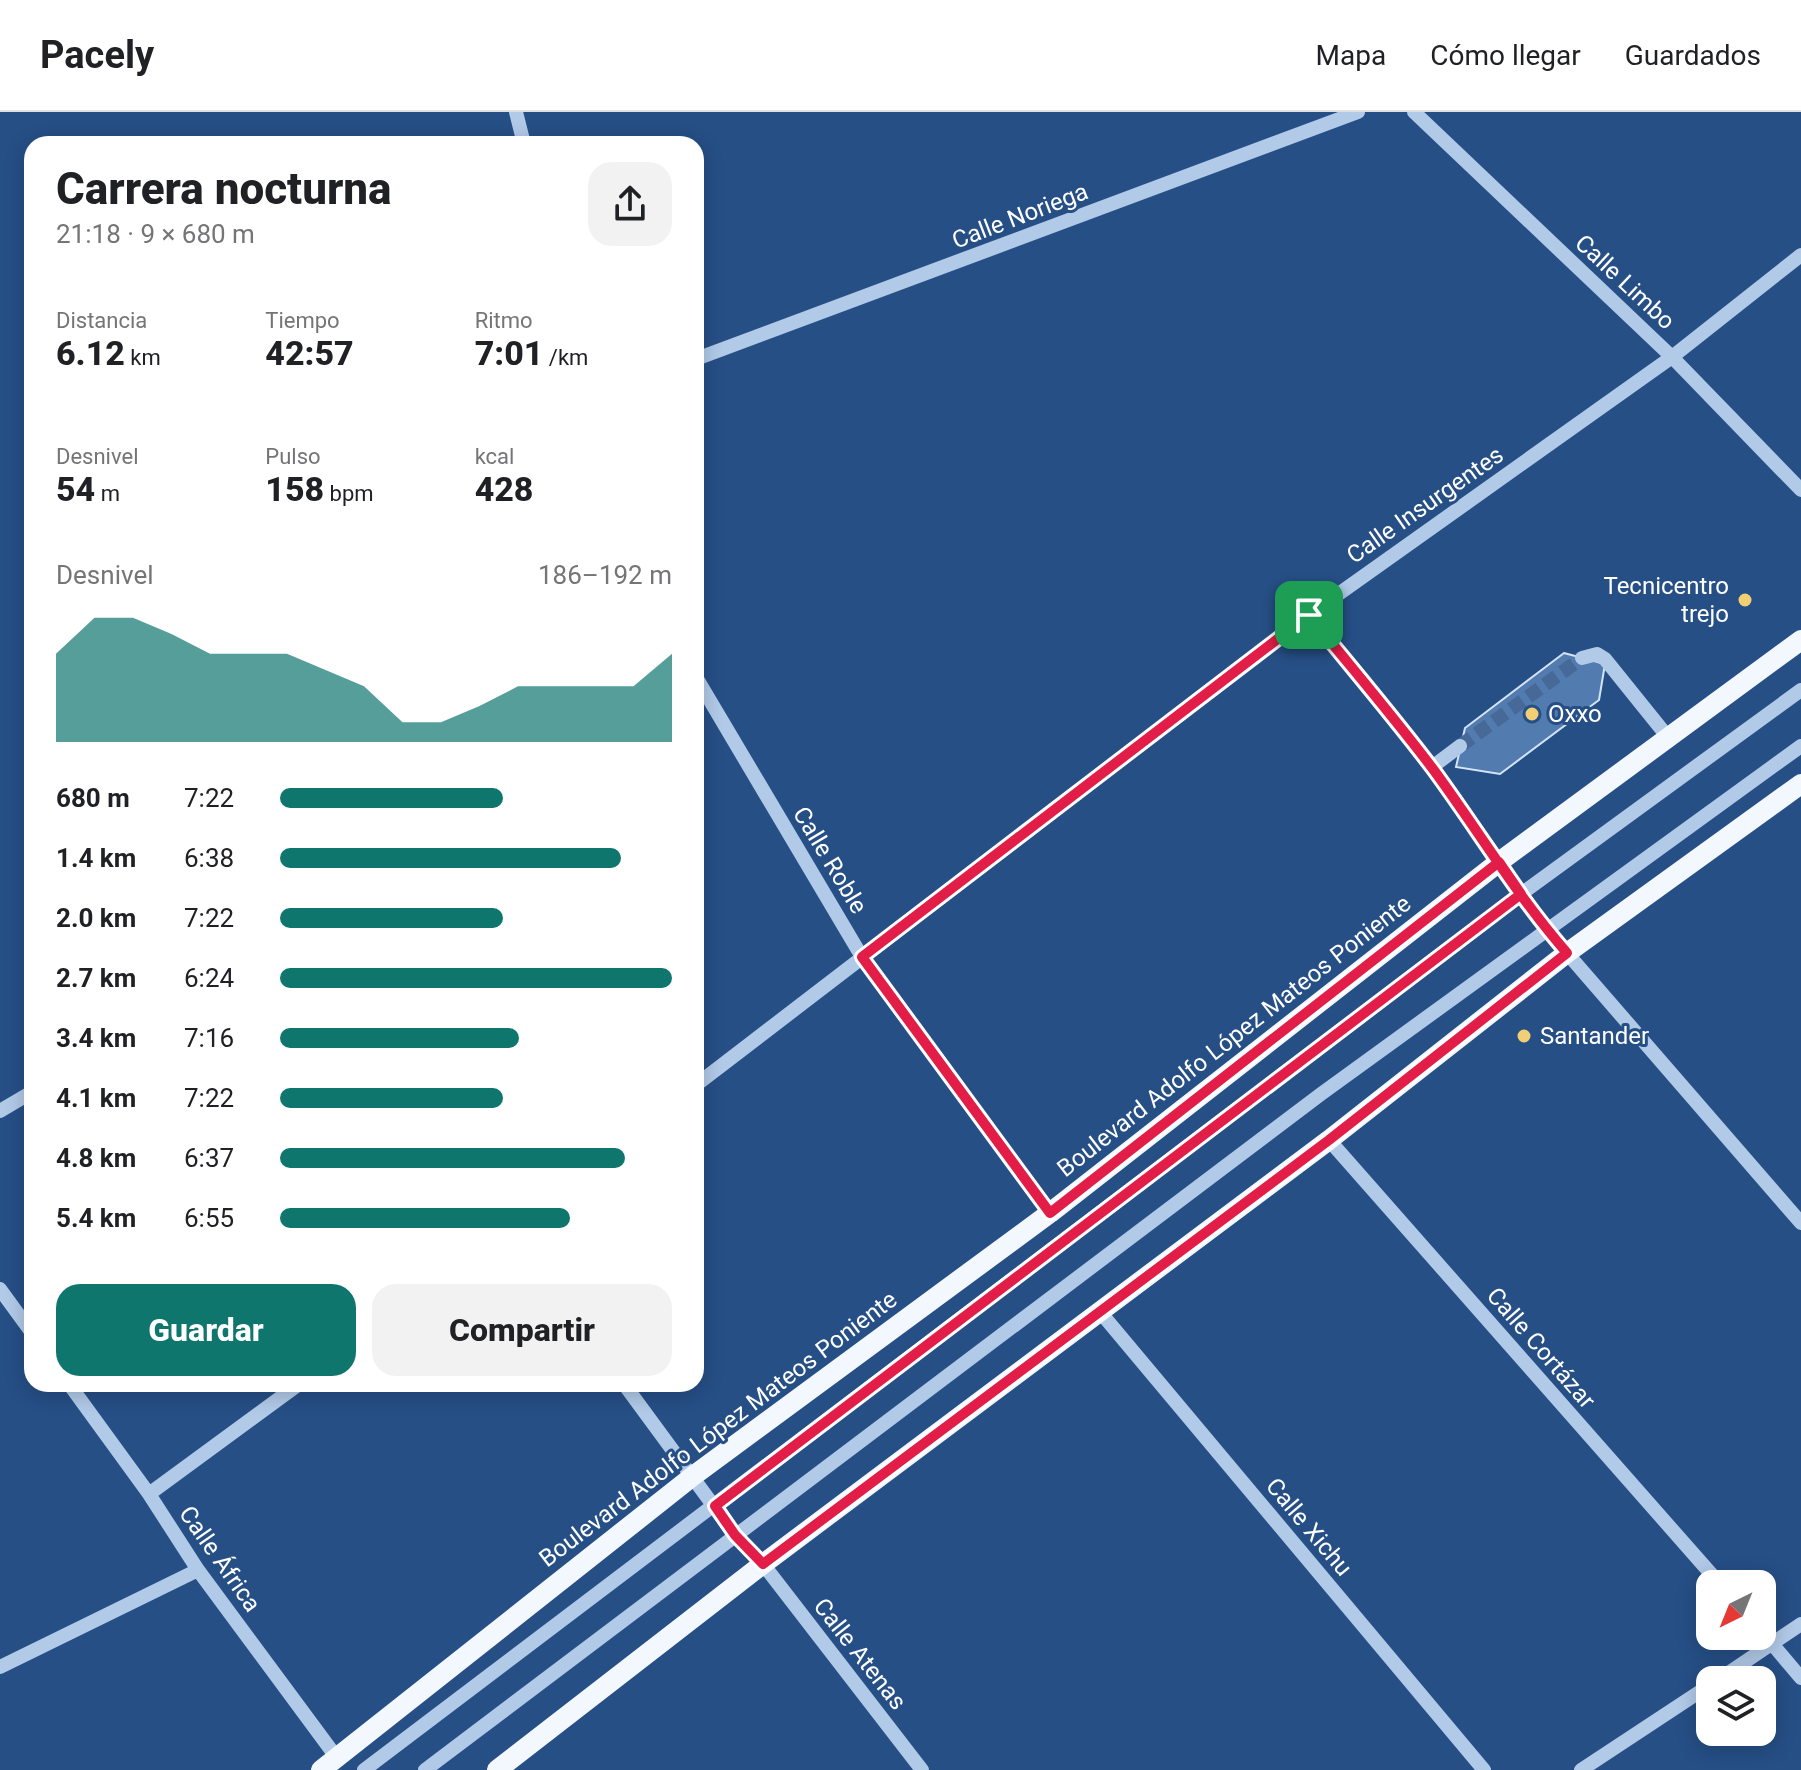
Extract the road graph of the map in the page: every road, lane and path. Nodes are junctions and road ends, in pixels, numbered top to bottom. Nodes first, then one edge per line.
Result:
1 (516, 112) edge
2 (1358, 112) edge
3 (1414, 112) edge
4 (522, 136) edge
5 (1801, 255) edge
6 (704, 356) edge
7 (1672, 357) junction
8 (1801, 490) edge
9 (1309, 615) junction
10 (1801, 640) edge
11 (1582, 658) dead end
12 (704, 690) edge
13 (1801, 690) edge
14 (1667, 736) junction
15 (1460, 746) tunnel mouth
16 (1801, 746) edge
17 (1432, 767) junction
18 (1801, 784) edge
19 (1499, 862) junction
20 (1521, 894) junction
21 (1547, 930) junction
22 (1567, 953) junction
23 (862, 957) junction
24 (704, 1079) edge
25 (24, 1097) edge
26 (0, 1111) edge
27 (1329, 1140) junction
28 (1050, 1213) junction
29 (1801, 1223) edge
30 (0, 1289) edge
31 (1101, 1313) junction
32 (24, 1322) edge
33 (75, 1392) edge
34 (288, 1392) edge
35 (630, 1392) edge
36 (693, 1476) junction
37 (149, 1494) junction
38 (715, 1506) junction
39 (735, 1535) junction
40 (763, 1564) junction
41 (198, 1570) junction
42 (1708, 1570) edge
43 (1801, 1624) edge
44 (1776, 1642) edge
45 (1776, 1648) edge
46 (1764, 1650) edge
47 (1739, 1666) edge
48 (0, 1667) edge
49 (1801, 1678) edge
50 (1696, 1694) edge
51 (329, 1764) edge
52 (364, 1770) edge
53 (425, 1770) edge
54 (497, 1770) edge
55 (922, 1770) edge
56 (1484, 1770) edge
57 (1581, 1770) edge

1 - 4 street
2 - 6 street, Calle Noriega
3 - 7 street, Calle Limbo
5 - 7 street, Calle Insurgentes
7 - 8 street, Calle Limbo
7 - 9 street, Calle Insurgentes
9 - 17 street
9 - 23 street, Calle Insurgentes
10 - 14 main road, Boulevard Adolfo López Mateos Poniente
11 - 14 street
12 - 23 street, Calle Roble
13 - 20 street
14 - 19 main road, Boulevard Adolfo López Mateos Poniente
15 - 17 street
16 - 21 street
17 - 19 street
18 - 22 main road
19 - 20 street
19 - 28 main road, Boulevard Adolfo López Mateos Poniente
20 - 21 street
20 - 38 street
21 - 22 street
21 - 39 street
22 - 27 main road
22 - 29 street
23 - 24 street, Calle Insurgentes
23 - 28 street, Calle Roble
25 - 26 street
27 - 31 main road
27 - 42 street, Calle Cortázar
28 - 36 main road, Boulevard Adolfo López Mateos Poniente
30 - 32 street
31 - 40 main road
31 - 56 street, Calle Xichu
33 - 37 street, Calle África
34 - 37 street
35 - 36 street, Calle Atenas
36 - 38 street, Calle Atenas
36 - 51 main road, Boulevard Adolfo López Mateos Poniente
37 - 41 street, Calle África
38 - 39 street, Calle Atenas
38 - 52 street
39 - 40 street, Calle Atenas
39 - 53 street
40 - 54 main road
40 - 55 street, Calle Atenas
41 - 48 street
41 - 51 street, Calle África
43 - 44 street
45 - 49 street
46 - 47 street
50 - 57 street

